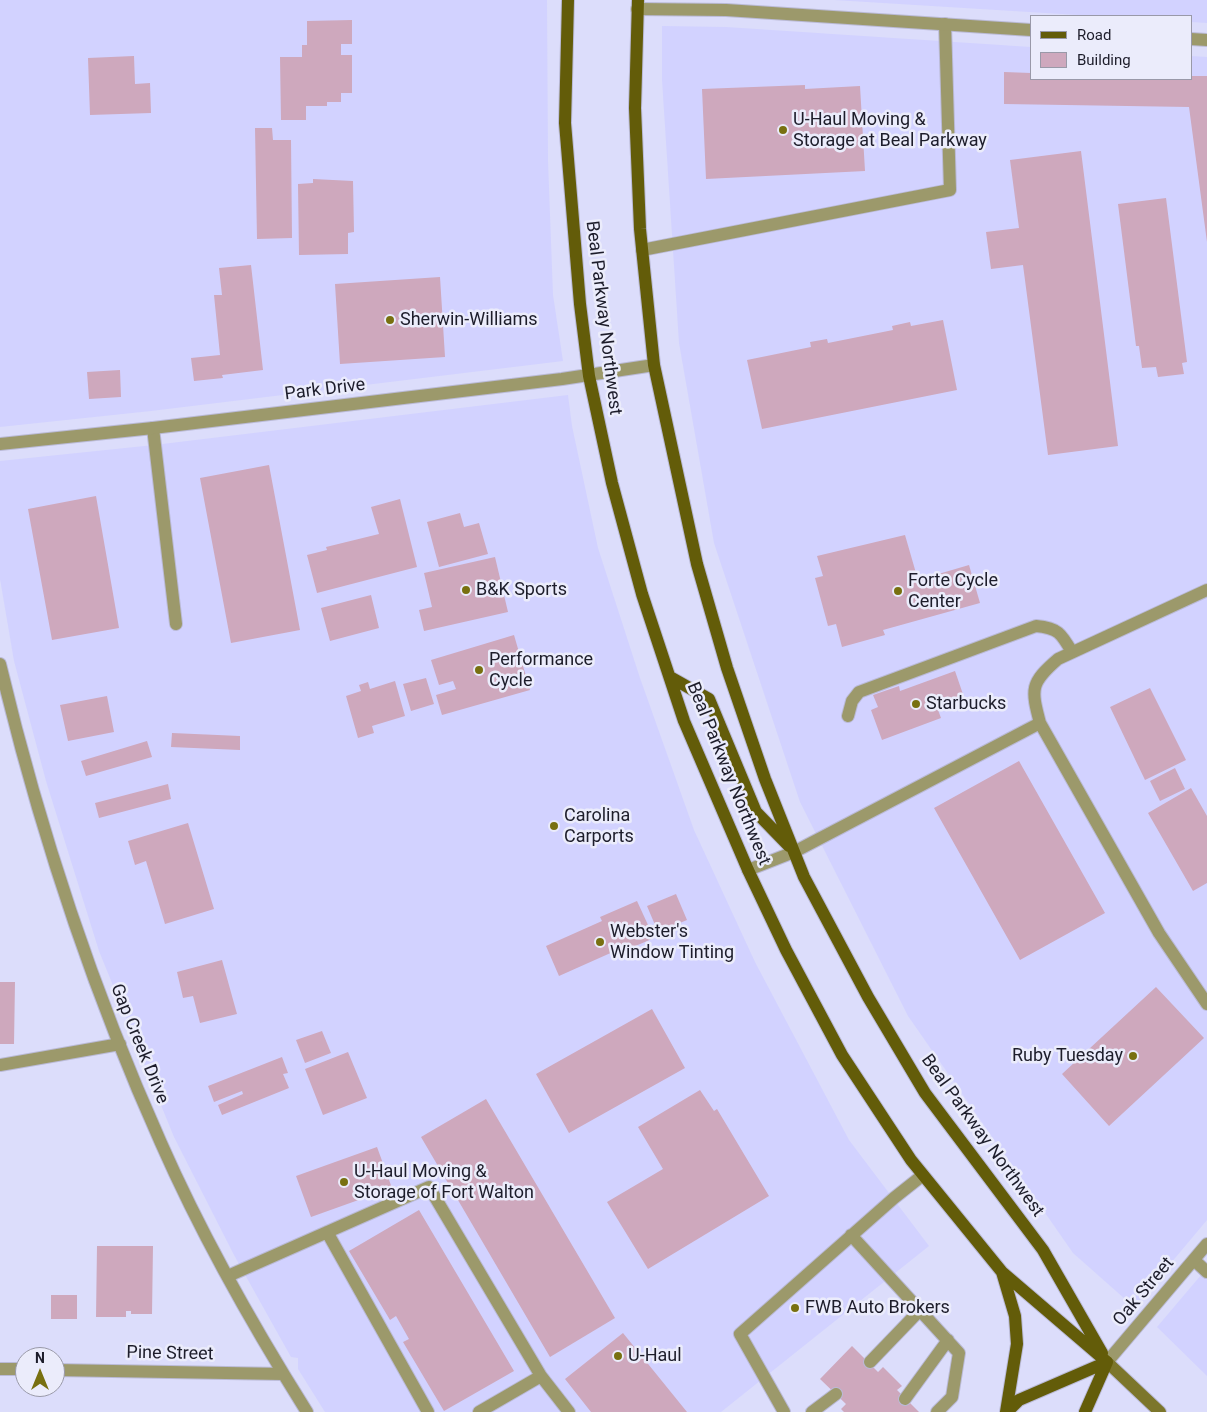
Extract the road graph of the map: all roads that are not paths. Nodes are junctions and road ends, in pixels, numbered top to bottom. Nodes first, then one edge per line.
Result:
1 (568, 0) edge
2 (635, 3) edge
3 (945, 24) junction
4 (1030, 30) edge
5 (1192, 39) edge
6 (1207, 40) edge
7 (642, 250) junction
8 (654, 365) junction
9 (589, 376) junction
10 (152, 428) junction
11 (0, 444) edge
12 (1207, 590) edge
13 (176, 624) dead end
14 (1072, 652) junction
15 (0, 664) edge
16 (670, 677) junction
17 (848, 716) dead end
18 (1040, 723) junction
19 (794, 852) junction
20 (748, 870) junction
21 (1207, 1004) edge
22 (120, 1044) junction
23 (0, 1066) edge
24 (923, 1175) junction
25 (327, 1232) junction
26 (851, 1235) junction
27 (1207, 1244) edge
28 (1194, 1260) junction
29 (1002, 1272) junction
30 (1207, 1272) edge
31 (228, 1276) junction
32 (921, 1309) junction
33 (948, 1340) junction
34 (870, 1362) dead end
35 (1107, 1362) junction
36 (0, 1368) edge
37 (15, 1369) edge
38 (65, 1370) edge
39 (283, 1374) junction
40 (541, 1376) junction
41 (836, 1394) dead end
42 (905, 1399) dead end
43 (307, 1412) edge
44 (428, 1412) edge
45 (479, 1412) edge
46 (569, 1412) edge
47 (784, 1412) edge
48 (812, 1412) edge
49 (937, 1412) edge
50 (1006, 1412) edge
51 (1085, 1412) edge
52 (1160, 1412) edge

1 - 9 main road, Beal Parkway Northwest
2 - 3 street
2 - 7 main road, Beal Parkway Northwest
3 - 4 street
3 - 7 street
5 - 6 street
7 - 8 main road, Beal Parkway Northwest
8 - 9 street, Park Drive
8 - 19 main road, Beal Parkway Northwest
9 - 10 street, Park Drive
9 - 16 main road, Beal Parkway Northwest
10 - 11 street, Park Drive
10 - 13 street
12 - 14 street
14 - 17 street
14 - 18 street
15 - 22 street, Gap Creek Drive
16 - 19 main road
16 - 20 main road, Beal Parkway Northwest
18 - 19 street
18 - 21 street
19 - 20 street
19 - 35 main road, Beal Parkway Northwest
20 - 24 main road, Beal Parkway Northwest
22 - 23 street
22 - 31 street, Gap Creek Drive
24 - 26 street
24 - 29 main road, Beal Parkway Northwest
25 - 31 street
25 - 40 street
25 - 44 street
26 - 32 street
26 - 47 street
27 - 28 street, Oak Street
28 - 30 street
28 - 35 street, Oak Street
29 - 35 main road, Beal Parkway Northwest
29 - 50 main road
31 - 39 street, Gap Creek Drive
32 - 33 street
32 - 34 street
33 - 42 street
33 - 49 street
35 - 50 main road
35 - 51 main road
35 - 52 main road, Beal Parkway Northwest
36 - 37 street
38 - 39 street, Pine Street
39 - 43 street, Gap Creek Drive
40 - 45 street
40 - 46 street
41 - 48 street

